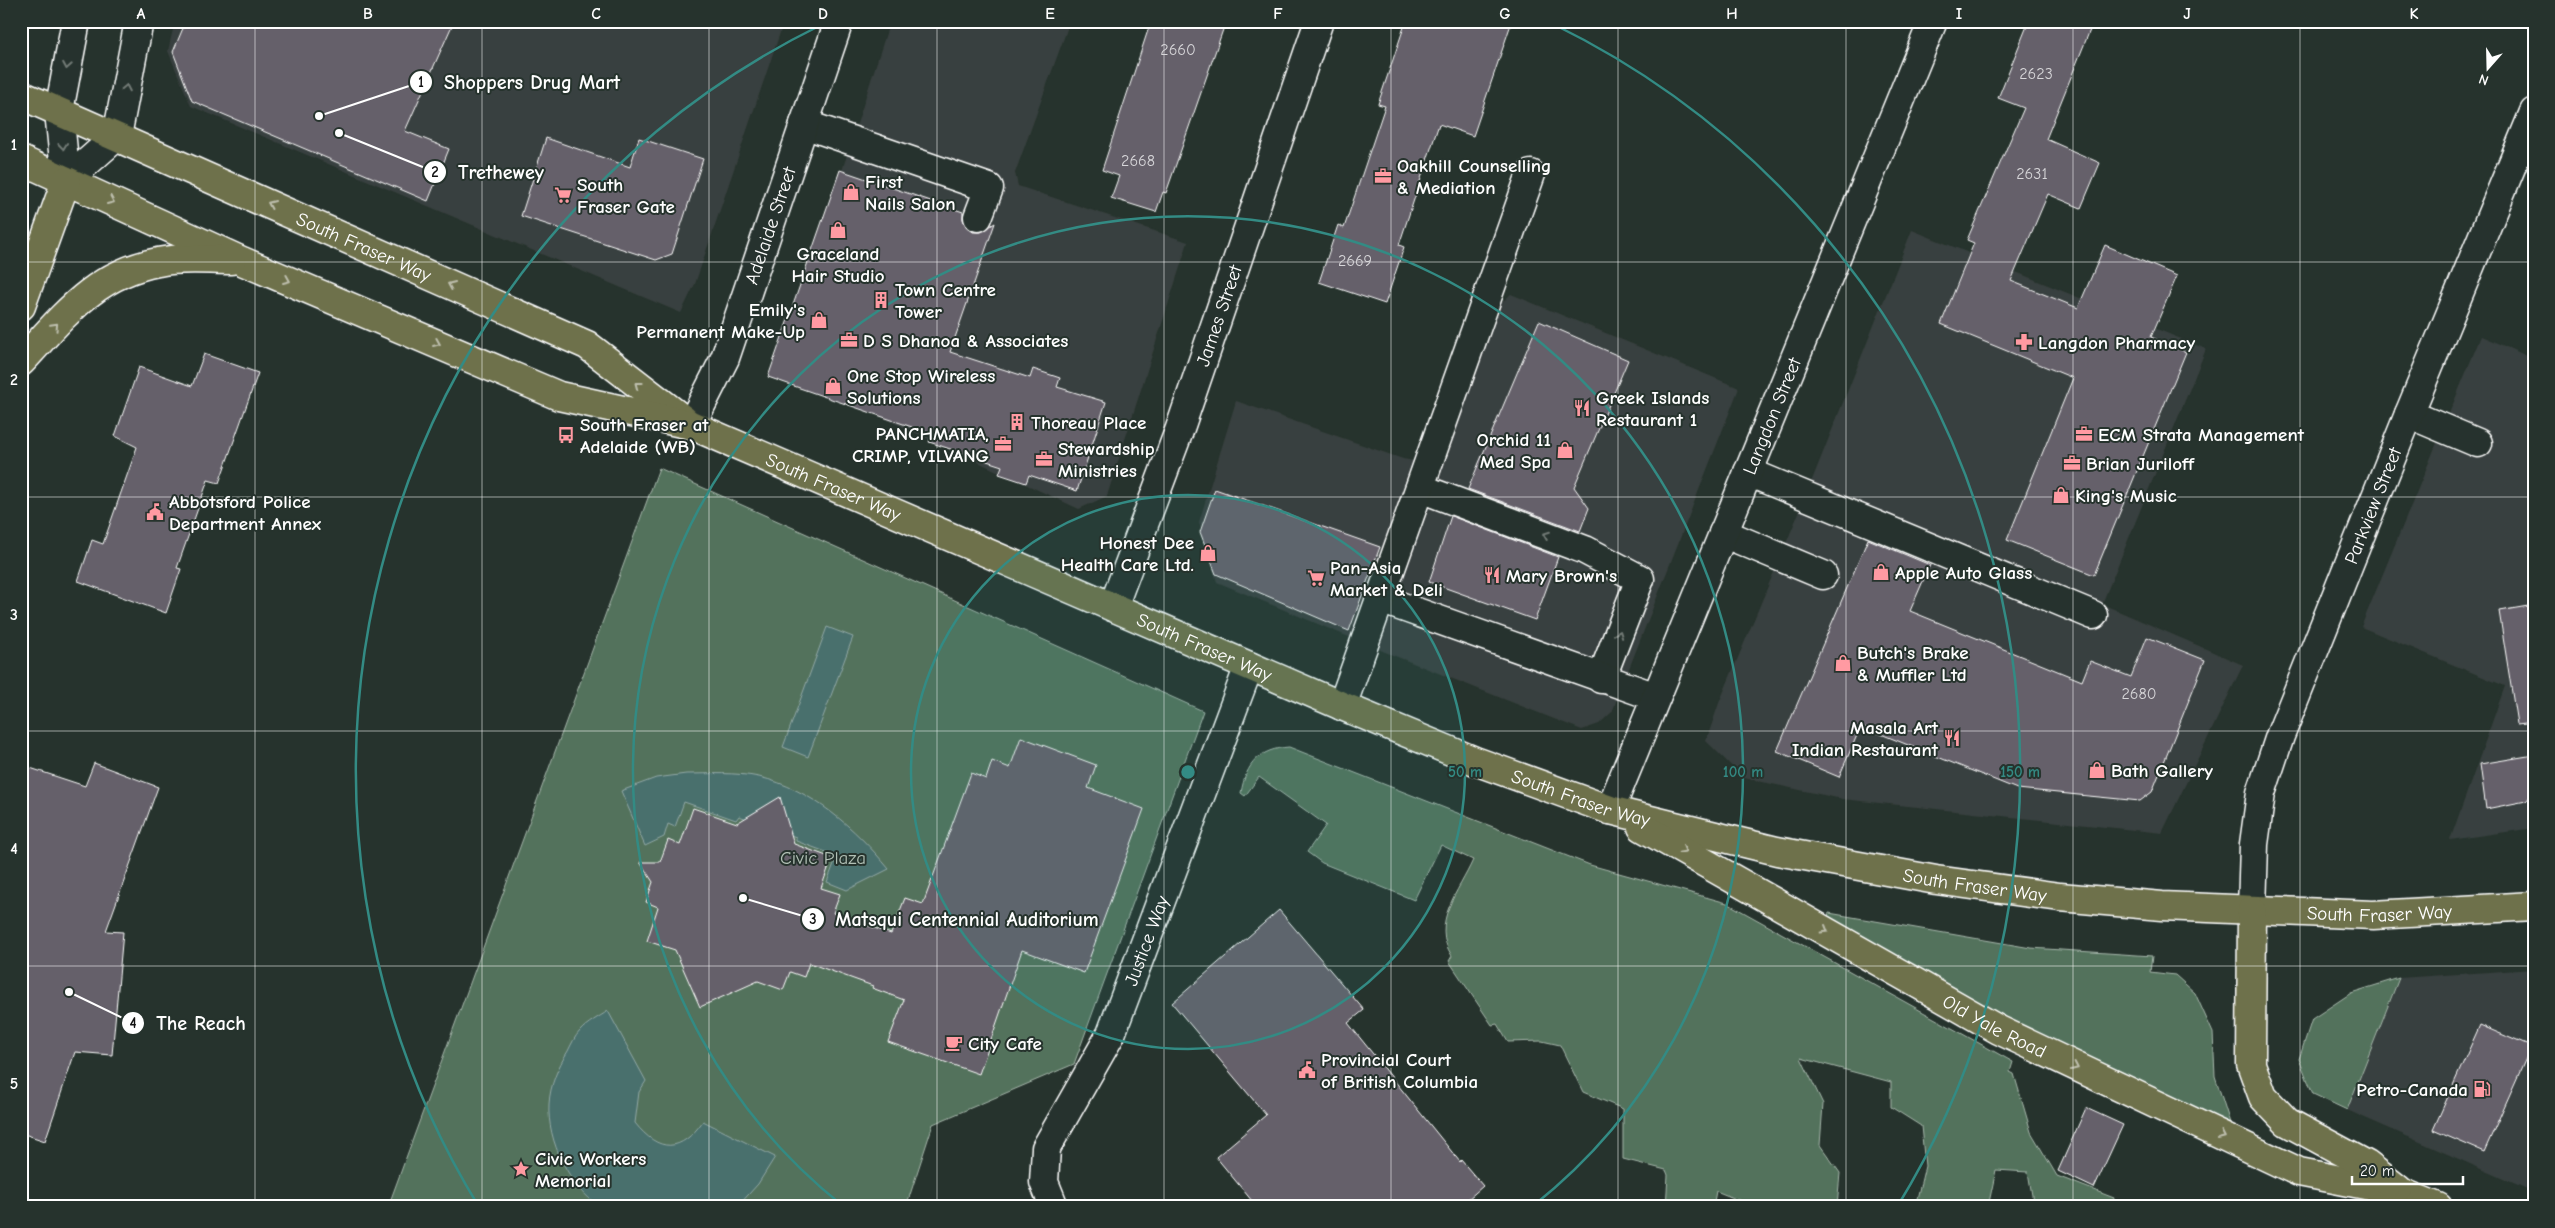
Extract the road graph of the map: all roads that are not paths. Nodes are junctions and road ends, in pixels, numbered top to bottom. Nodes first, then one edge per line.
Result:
1 (76, 21) edge
2 (138, 21) edge
3 (839, 21) edge
4 (1319, 21) edge
5 (1933, 21) edge
6 (21, 95) edge
7 (59, 111) junction
8 (2534, 112) edge
9 (804, 124) junction
10 (117, 136) junction
11 (21, 160) edge
12 (1531, 174) dead end
13 (66, 181) junction
14 (978, 217) dead end
15 (242, 261) junction
16 (21, 306) edge
17 (21, 362) edge
18 (2409, 414) junction
19 (691, 425) junction
20 (2478, 443) dead end
21 (1748, 472) junction
22 (1420, 488) junction
23 (1723, 533) junction
24 (1823, 575) dead end
25 (1380, 599) junction
26 (1112, 607) junction
27 (2093, 615) dead end
28 (1249, 666) junction
29 (1601, 679) junction
30 (1656, 698) junction
31 (1342, 706) junction
32 (1610, 810) junction
33 (2534, 906) edge
34 (2252, 910) junction
35 (2398, 1199) edge
36 (1054, 1207) edge
37 (2438, 1207) edge

1 -> 7 street
10 -> 2 street
3 - 9 street, Adelaide Street
4 - 26 street, James Street
5 - 21 street, Langdon Street
6 - 7 main road, South Fraser Way
7 - 10 main road, South Fraser Way
7 -> 13 street
8 - 18 street, Parkview Street
9 - 14 street
9 - 19 street, Adelaide Street
10 - 13 street
19 -> 10 main road, South Fraser Way
11 - 13 main road, South Fraser Way
12 - 22 street
13 -> 15 main road, South Fraser Way
13 - 16 main road
17 -> 15 main road
15 -> 19 main road, South Fraser Way
18 - 20 street
18 - 34 street, Parkview Street
19 - 26 main road, South Fraser Way
21 - 23 street, Langdon Street
21 - 27 street
22 - 25 street
29 -> 22 street
23 - 24 street
23 - 30 street, Langdon Street
25 - 29 street
25 - 31 street
26 - 28 main road, South Fraser Way
28 - 31 main road, South Fraser Way
28 - 36 street, Justice Way
29 - 30 street
30 - 32 street, Langdon Street
31 - 32 main road, South Fraser Way
32 - 34 main road, South Fraser Way
32 -> 35 main road, Old Yale Road
33 - 34 main road, South Fraser Way
34 - 35 main road, Old Yale Road
35 - 37 main road, Old Yale Road

